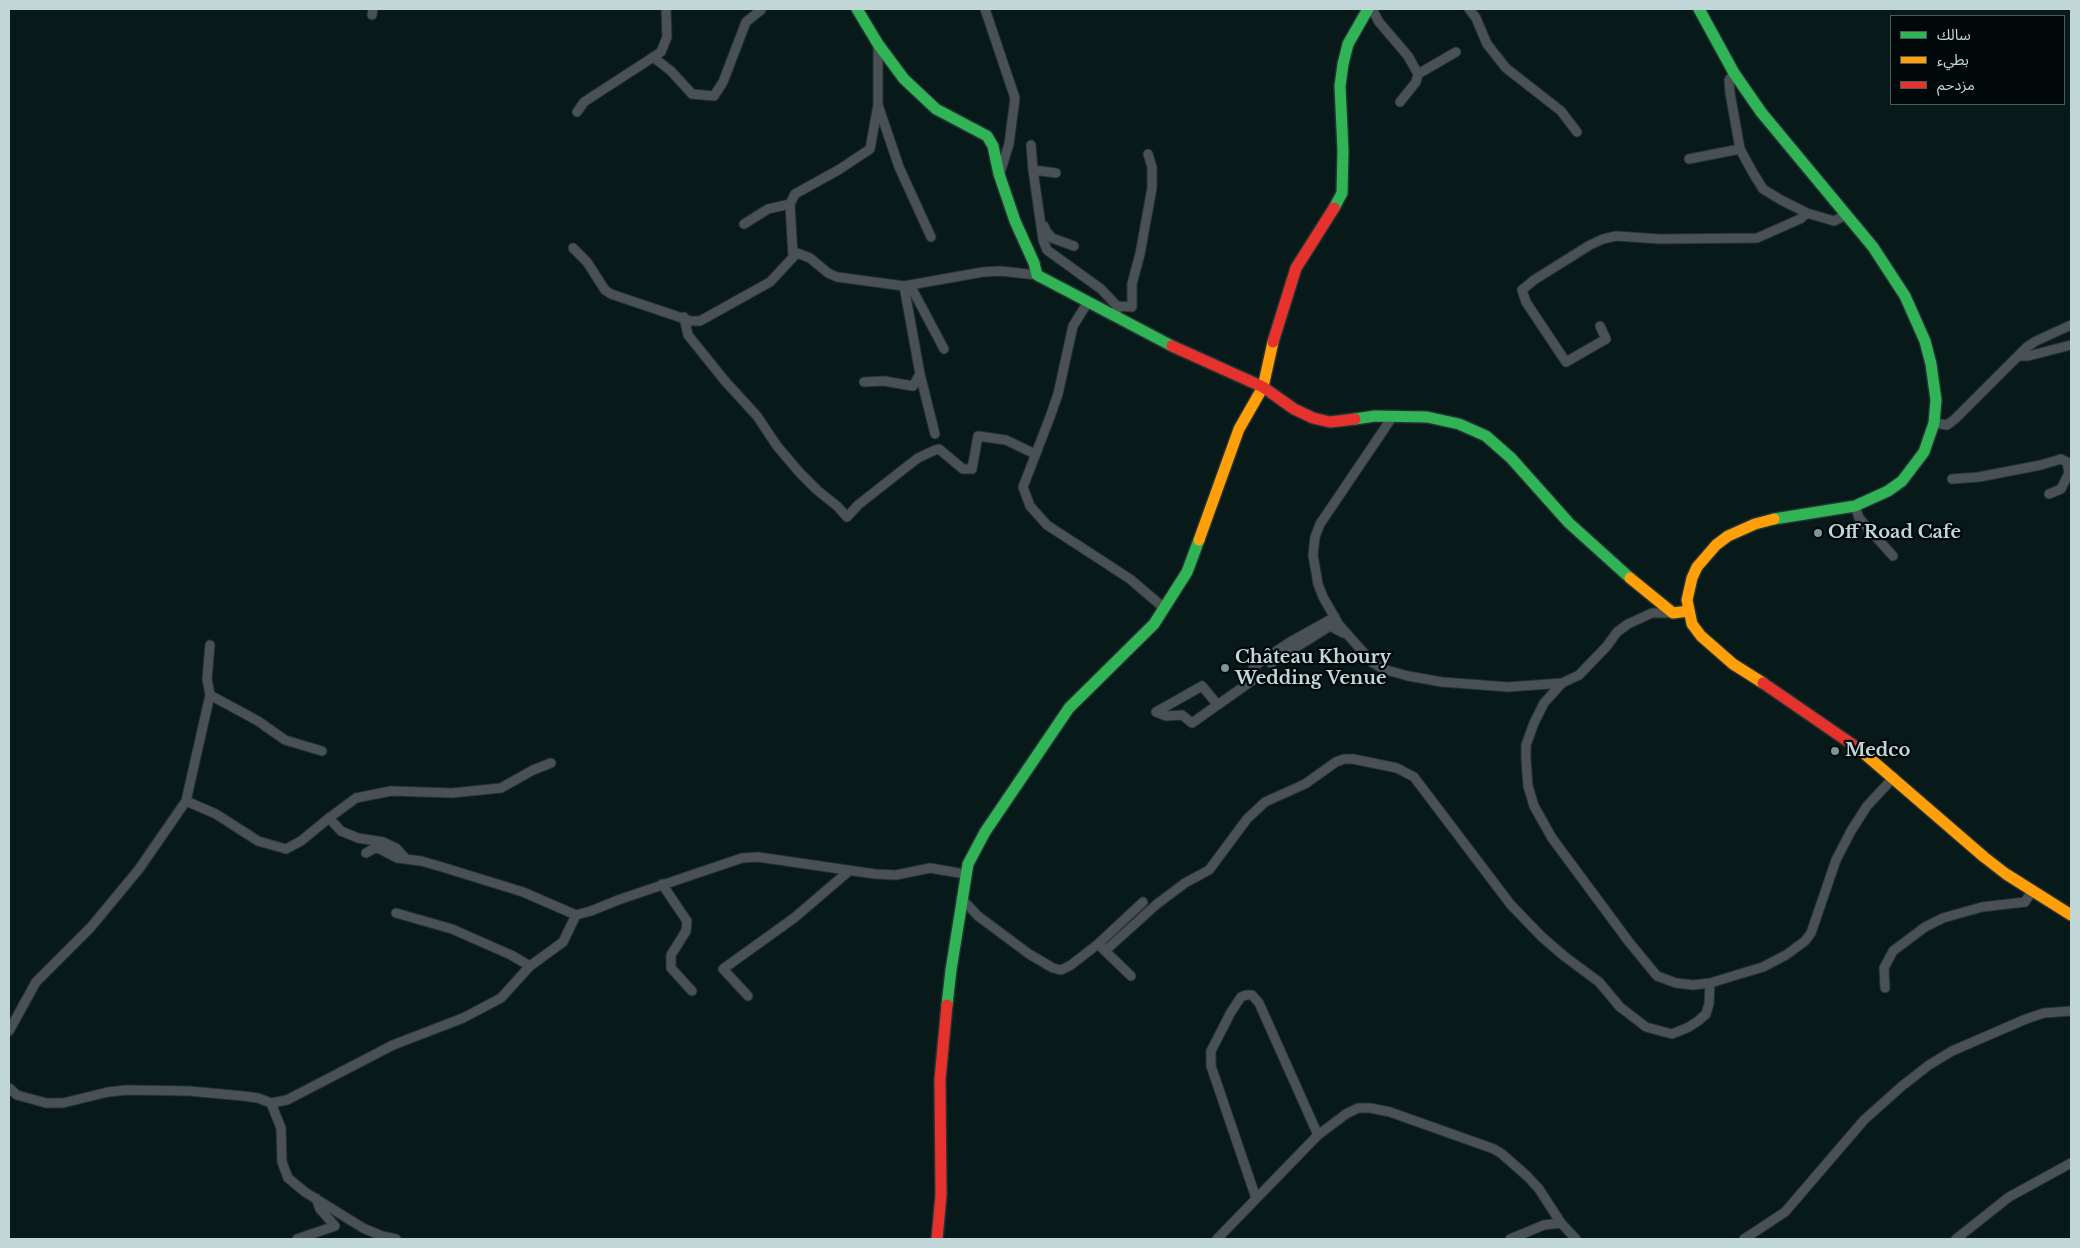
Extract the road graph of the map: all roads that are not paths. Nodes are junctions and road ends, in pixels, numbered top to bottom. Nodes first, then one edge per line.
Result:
1 (666, 9) edge
2 (857, 9) edge
3 (985, 9) edge
4 (1368, 9) edge
5 (1372, 9) edge
6 (1469, 9) edge
7 (1699, 9) edge
8 (761, 10) dead end
9 (878, 44) junction
10 (1456, 52) dead end
11 (653, 57) junction
12 (1734, 73) junction
13 (1418, 74) junction
14 (1400, 102) dead end
15 (878, 105) junction
16 (577, 112) dead end
17 (1577, 132) dead end
18 (1031, 145) dead end
19 (1740, 149) junction
20 (1148, 154) dead end
21 (1690, 159) dead end
22 (1033, 170) junction
23 (1056, 173) dead end
24 (1000, 174) junction
25 (790, 204) junction
26 (1807, 213) junction
27 (1846, 215) junction
28 (744, 224) dead end
29 (1040, 226) junction
30 (931, 237) dead end
31 (1074, 246) dead end
32 (573, 248) dead end
33 (793, 256) junction
34 (1037, 275) junction
35 (907, 285) junction
36 (1088, 302) junction
37 (1116, 311) junction
38 (684, 317) junction
39 (1600, 326) dead end
40 (2071, 326) edge
41 (2071, 345) edge
42 (944, 349) dead end
43 (2019, 356) junction
44 (920, 374) junction
45 (864, 382) dead end
46 (1263, 387) junction
47 (1393, 416) junction
48 (1934, 422) junction
49 (934, 434) dead end
50 (1035, 454) junction
51 (1952, 479) dead end
52 (2049, 494) dead end
53 (1855, 506) junction
54 (1893, 556) dead end
55 (1164, 608) junction
56 (1688, 611) junction
57 (1673, 612) junction
58 (1335, 617) junction
59 (1345, 634) junction
60 (210, 645) dead end
61 (1271, 663) dead end
62 (1562, 684) junction
63 (210, 695) junction
64 (1217, 704) junction
65 (322, 751) dead end
66 (550, 763) dead end
67 (1894, 777) junction
68 (186, 801) junction
69 (329, 818) junction
70 (366, 853) dead end
71 (406, 859) junction
72 (849, 871) junction
73 (965, 874) junction
74 (662, 884) junction
75 (2032, 891) junction
76 (961, 898) junction
77 (1143, 902) dead end
78 (396, 913) dead end
79 (576, 915) junction
80 (2071, 915) edge
81 (1098, 944) junction
82 (1106, 950) junction
83 (530, 966) junction
84 (1130, 976) dead end
85 (1710, 983) junction
86 (1885, 988) dead end
87 (692, 991) dead end
88 (748, 996) dead end
89 (2071, 1011) edge
90 (9, 1031) edge
91 (9, 1088) edge
92 (271, 1103) junction
93 (1318, 1135) junction
94 (2071, 1163) edge
95 (316, 1198) junction
96 (1256, 1198) junction
97 (1561, 1223) junction
98 (297, 1239) edge
99 (396, 1239) edge
100 (937, 1239) edge
101 (1217, 1239) edge
102 (1510, 1239) edge
103 (1576, 1239) edge
104 (1744, 1239) edge
105 (1956, 1239) edge

1 - 11 street
2 - 9 main road
3 - 24 street
4 - 46 main road
5 - 13 street
6 - 17 street
7 - 12 main road
8 - 11 street
9 - 15 street
9 - 24 main road
10 - 13 street
11 - 16 street
12 - 19 street
12 - 27 main road
13 - 14 street
15 - 25 street
15 - 30 street
18 - 22 street
19 - 21 street
19 - 26 street
20 - 37 street
22 - 23 street
22 - 29 street
24 - 34 main road
25 - 28 street
25 - 33 street
26 - 27 street
26 - 39 street
27 - 48 main road
29 - 31 street
29 - 37 street
32 - 38 street
33 - 35 street
33 - 38 street
34 - 35 street
34 - 36 main road
35 - 42 street
35 - 44 street
36 - 37 main road
36 - 50 street
37 - 46 main road
38 - 50 street
40 - 43 street
41 - 43 street
43 - 48 street
44 - 45 street
44 - 49 street
46 - 47 main road
46 - 55 main road
47 - 57 main road
47 - 58 street
48 - 53 main road
50 - 55 street
51 - 52 street
53 - 54 street
53 - 56 main road
55 - 73 main road
56 - 57 main road
56 - 67 main road
57 - 62 street
58 - 59 street
58 - 64 street
59 - 61 street
59 - 62 street
60 - 63 street
62 - 85 street
63 - 65 street
63 - 68 street
64 - 64 street
66 - 69 street
67 - 75 main road
67 - 85 street
68 - 69 street
68 - 90 street
69 - 71 street
70 - 71 street
71 - 79 street
72 - 73 street
72 - 74 street
72 - 88 street
73 - 76 main road
74 - 79 street
74 - 87 street
75 - 80 main road
75 - 86 street
76 - 81 street
76 - 100 main road
77 - 81 street
78 - 83 street
79 - 83 street
81 - 82 street
82 - 84 street
82 - 85 street
83 - 92 street
89 - 104 street
91 - 92 street
92 - 95 street
93 - 96 street
93 - 96 street
93 - 97 street
94 - 105 street
95 - 98 street
95 - 99 street
96 - 101 street
97 - 102 street
97 - 103 street

